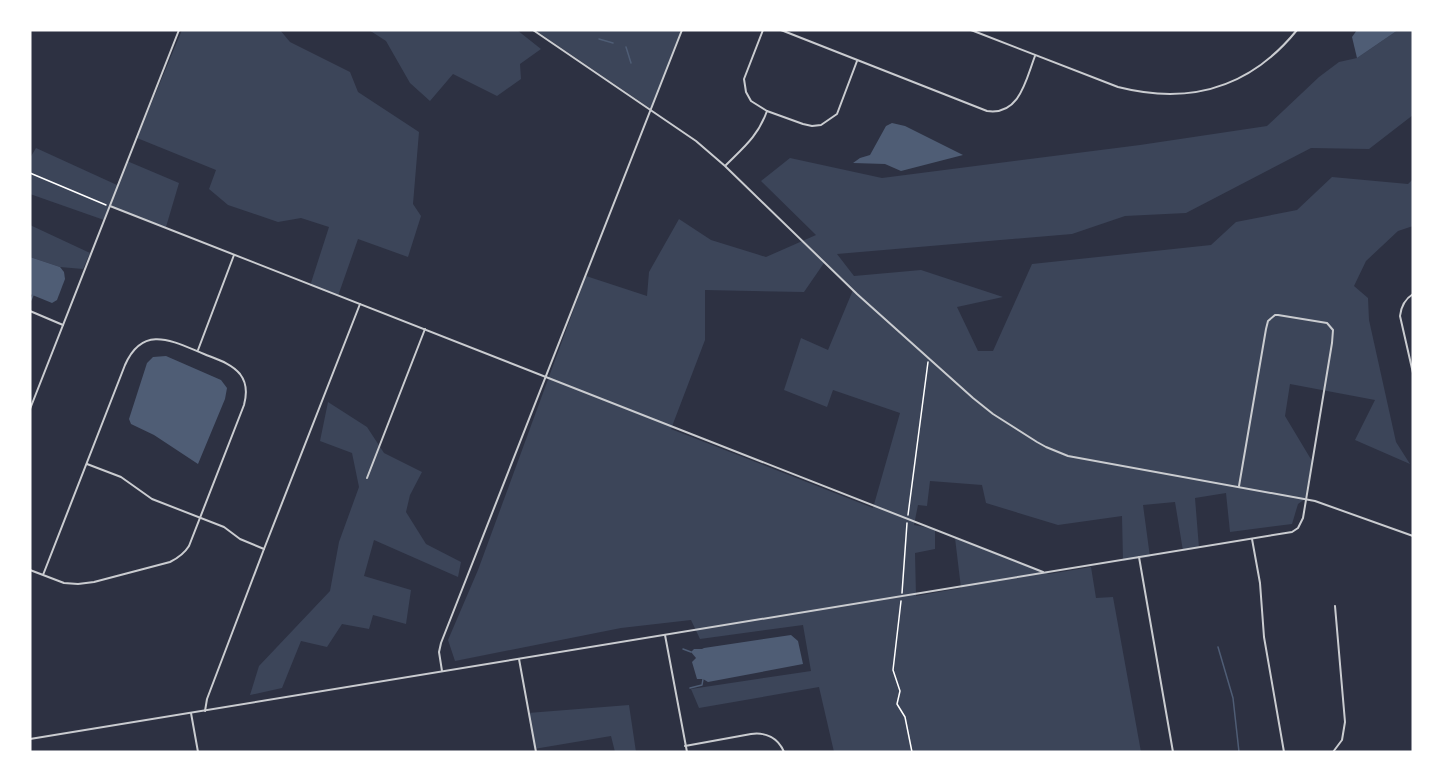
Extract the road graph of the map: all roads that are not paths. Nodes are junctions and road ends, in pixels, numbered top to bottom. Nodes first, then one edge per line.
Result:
1 (179, 30) edge
2 (533, 30) edge
3 (682, 30) edge
4 (763, 30) edge
5 (781, 30) edge
6 (971, 30) edge
7 (1297, 30) edge
8 (1035, 55) junction
9 (857, 61) junction
10 (651, 109) junction
11 (767, 111) junction
12 (725, 166) junction
13 (110, 206) junction
14 (234, 255) junction
15 (1413, 294) edge
16 (360, 304) junction
17 (30, 312) edge
18 (63, 325) junction
19 (424, 329) junction
20 (197, 351) junction
21 (1413, 373) edge
22 (546, 377) junction
23 (30, 409) edge
24 (87, 464) junction
25 (366, 478) dead end
26 (1239, 486) junction
27 (1306, 498) junction
28 (200, 518) junction
29 (1413, 536) edge
30 (1252, 538) junction
31 (264, 549) junction
32 (1139, 557) junction
33 (30, 570) edge
34 (1046, 573) junction
35 (43, 575) junction
36 (1335, 606) dead end
37 (665, 635) junction
38 (519, 659) junction
39 (1413, 661) edge
40 (442, 672) junction
41 (1413, 692) edge
42 (206, 711) junction
43 (191, 713) junction
44 (30, 739) edge
45 (686, 746) junction
46 (198, 752) edge
47 (536, 752) edge
48 (687, 752) edge
49 (784, 752) edge
50 (1173, 752) edge
51 (1284, 752) edge
52 (1333, 752) edge

1 - 13 street
2 - 10 street
3 - 10 street
4 - 11 street
5 - 9 street
6 - 8 street
7 - 8 street
8 - 9 street
9 - 11 street
10 - 12 street
10 - 22 street
11 - 12 street
12 - 26 street
13 - 14 street
13 - 18 street
14 - 16 street
14 - 20 street
15 - 21 street
16 - 19 street
16 - 31 street
17 - 18 street
18 - 23 street
19 - 22 street
19 - 25 street
20 - 24 street
20 - 28 street
22 - 34 street
22 - 40 street
24 - 28 street
24 - 35 street
26 - 27 street
26 - 27 street
27 - 29 street
27 - 30 street
28 - 31 street
28 - 35 street
30 - 32 street
30 - 51 street
31 - 42 street
32 - 34 street
32 - 50 street
33 - 35 street
34 - 37 street
36 - 52 street
37 - 38 street
37 - 45 street
38 - 40 street
38 - 47 street
39 - 41 street
40 - 42 street
42 - 43 street
43 - 44 street
43 - 46 street
45 - 48 street
45 - 49 street

